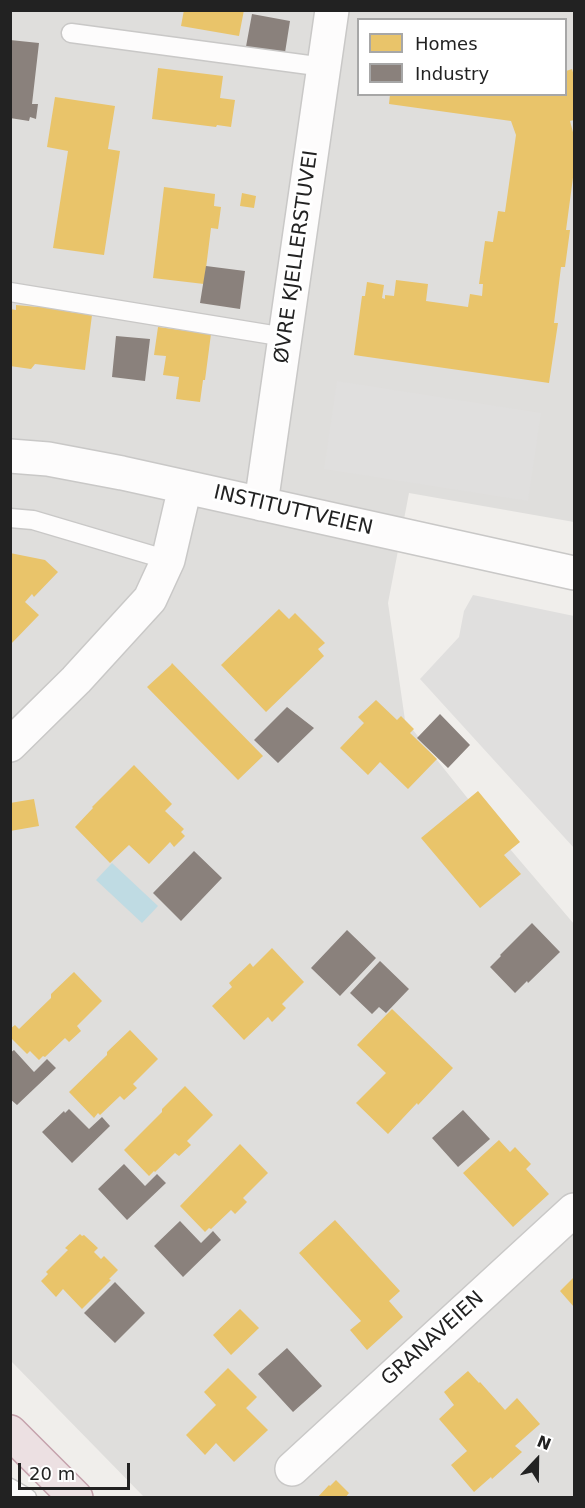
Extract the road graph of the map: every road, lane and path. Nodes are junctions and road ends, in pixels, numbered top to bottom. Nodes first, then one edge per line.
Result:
1 (332, 10) edge
2 (71, 33) dead end
3 (324, 67) junction
4 (10, 292) edge
5 (285, 337) junction
6 (10, 456) edge
7 (185, 487) junction
8 (261, 504) junction
9 (10, 518) edge
10 (168, 560) junction
11 (574, 573) edge
12 (10, 745) edge
13 (574, 1210) edge
14 (10, 1432) edge
15 (292, 1469) dead end
16 (10, 1488) edge
17 (27, 1497) edge
18 (76, 1497) edge

1 - 3 street, ØVRE KJELLERSTUVEI
2 - 3 lane
3 - 5 street, ØVRE KJELLERSTUVEI
4 - 5 lane
5 - 8 street, ØVRE KJELLERSTUVEI
6 - 7 street, INSTITUTTVEIEN
7 - 8 street, INSTITUTTVEIEN
7 - 10 street
8 - 11 street, INSTITUTTVEIEN
9 - 10 lane
10 - 12 street
13 - 15 street, GRANAVEIEN
14 - 18 highway
16 - 17 lane

